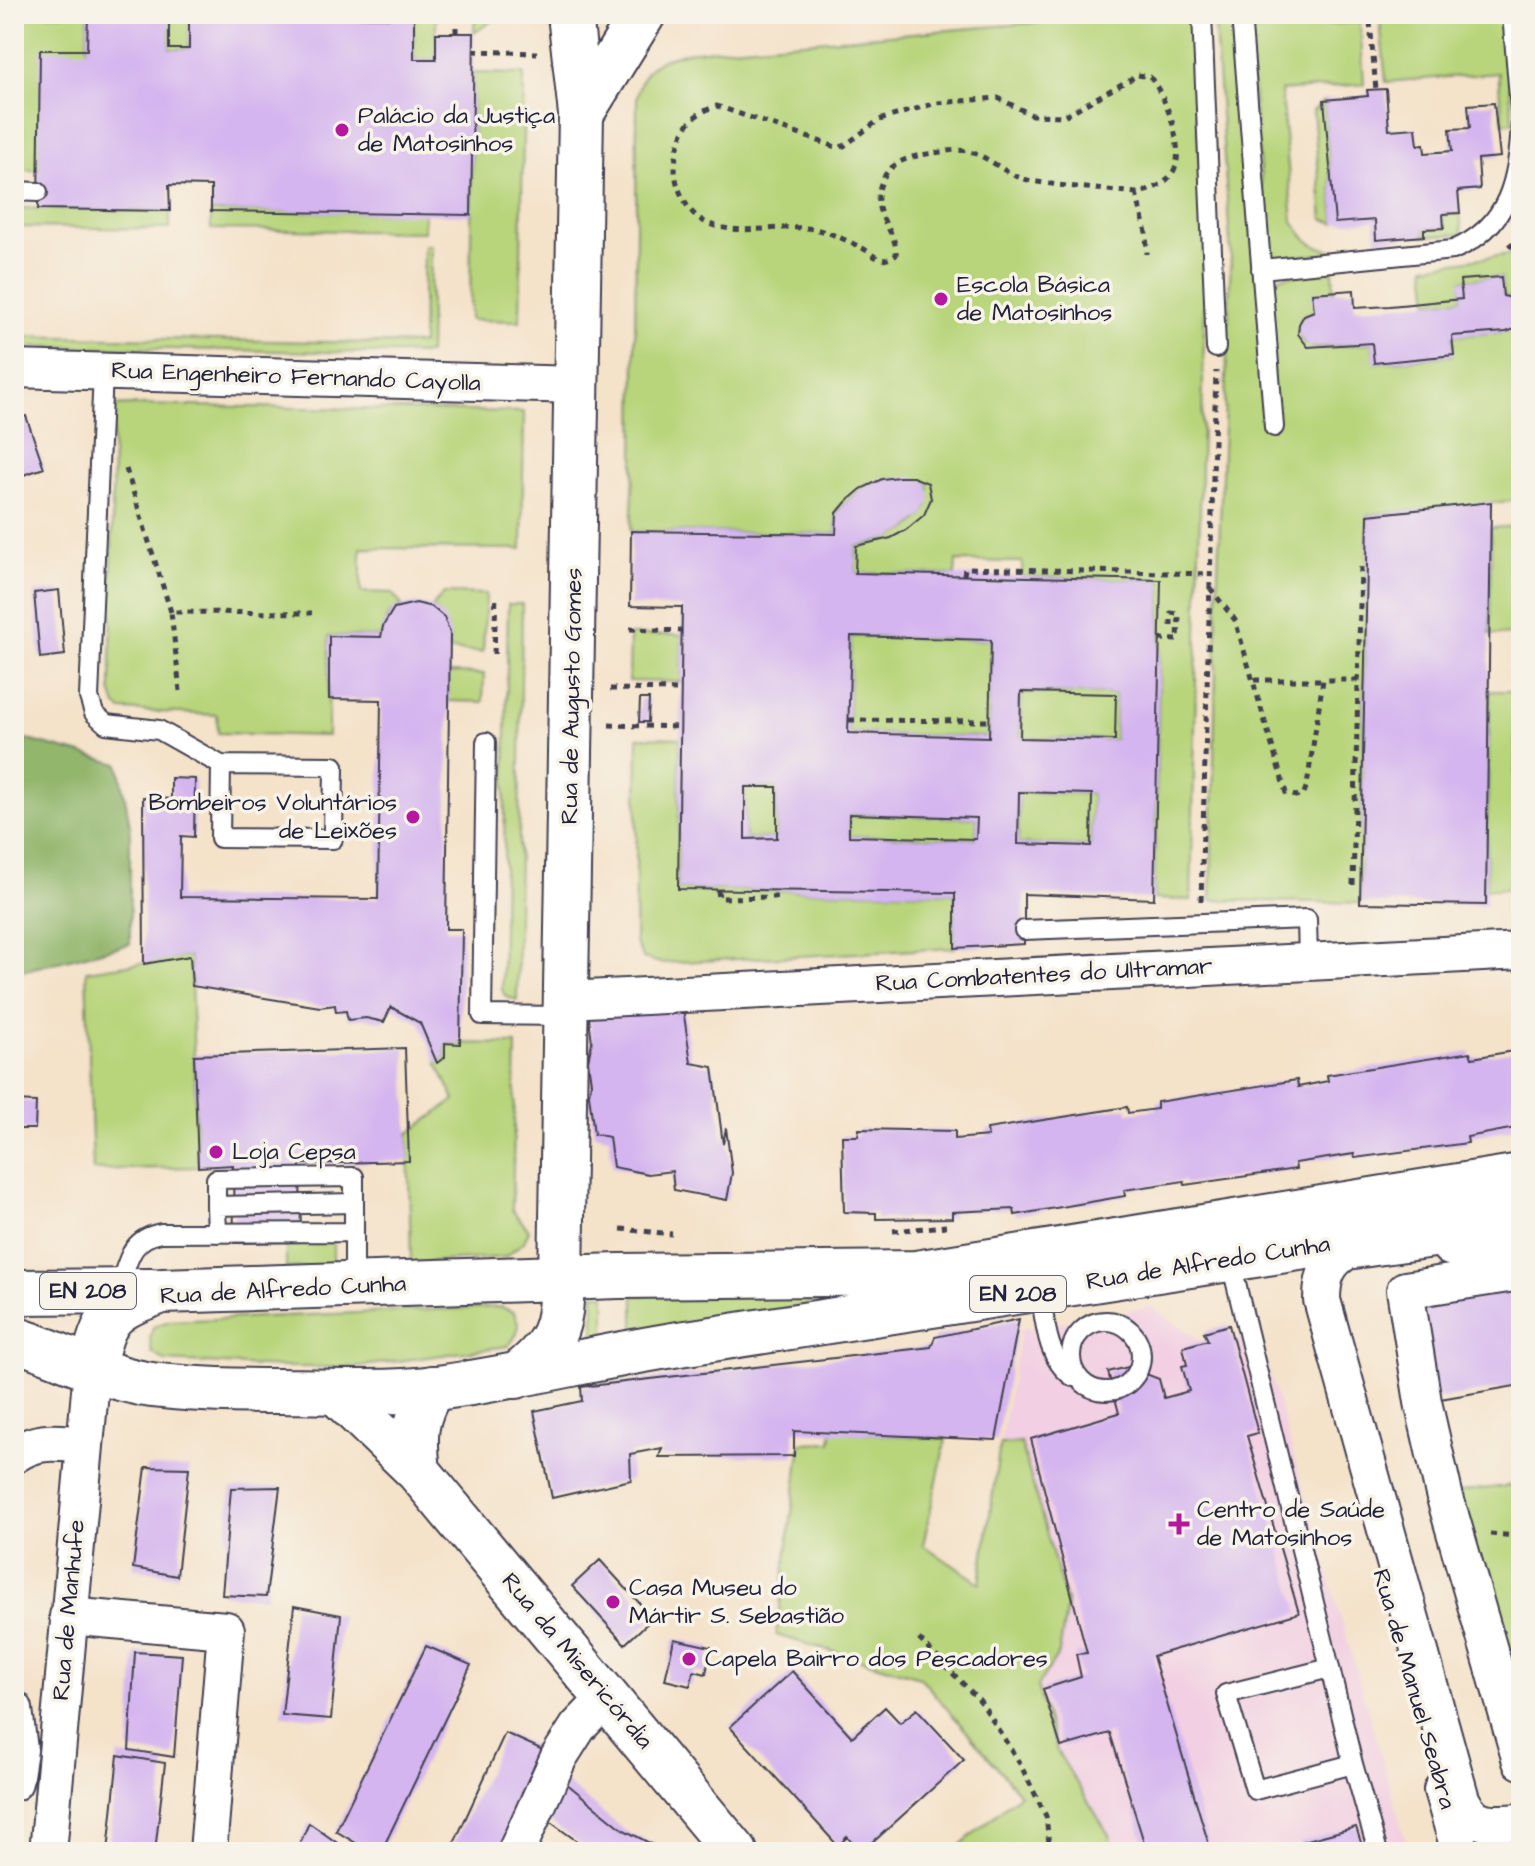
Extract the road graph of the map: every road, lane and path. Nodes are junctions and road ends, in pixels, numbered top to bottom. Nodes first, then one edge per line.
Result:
1 (456, 14) edge
2 (570, 14) edge
3 (643, 14) edge
4 (1202, 14) edge
5 (1241, 14) edge
6 (1512, 14) edge
7 (1370, 22) dead end
8 (456, 33) dead end
9 (473, 51) dead end
10 (547, 54) dead end
11 (1376, 90) dead end
12 (581, 114) junction
13 (1521, 121) edge
14 (14, 191) edge
15 (38, 192) dead end
16 (1136, 193) junction
17 (1147, 254) dead end
18 (1261, 269) junction
19 (1216, 348) joint
20 (14, 369) edge
21 (103, 372) junction
22 (577, 385) junction
23 (1274, 427) dead end
24 (125, 465) dead end
25 (1361, 567) dead end
26 (1209, 574) junction
27 (964, 575) dead end
28 (1209, 587) junction
29 (496, 594) dead end
30 (171, 612) junction
31 (312, 613) dead end
32 (1171, 628) dead end
33 (630, 629) dead end
34 (682, 631) dead end
35 (1159, 639) dead end
36 (494, 654) dead end
37 (1254, 680) junction
38 (1323, 680) junction
39 (1358, 680) junction
40 (606, 689) dead end
41 (681, 690) dead end
42 (180, 691) dead end
43 (849, 720) dead end
44 (989, 721) dead end
45 (606, 725) dead end
46 (680, 727) dead end
47 (486, 742) dead end
48 (221, 765) junction
49 (1353, 885) dead end
50 (718, 890) dead end
51 (778, 897) dead end
52 (1201, 922) junction
53 (1024, 930) dead end
54 (1521, 951) edge
55 (1308, 961) junction
56 (567, 1008) junction
57 (1521, 1176) edge
58 (354, 1203) junction
59 (216, 1206) junction
60 (1521, 1213) edge
61 (947, 1225) dead end
62 (621, 1229) dead end
63 (354, 1232) junction
64 (888, 1232) dead end
65 (217, 1233) junction
66 (680, 1234) dead end
67 (1521, 1236) edge
68 (1289, 1250) junction
69 (1230, 1259) junction
70 (1521, 1272) edge
71 (561, 1278) junction
72 (354, 1286) junction
73 (1040, 1290) junction
74 (118, 1291) junction
75 (162, 1291) junction
76 (14, 1292) edge
77 (1048, 1336) junction
78 (14, 1339) edge
79 (1075, 1339) junction
80 (92, 1369) junction
81 (516, 1376) junction
82 (432, 1388) junction
83 (1089, 1388) junction
84 (336, 1392) junction
85 (85, 1445) junction
86 (14, 1455) edge
87 (418, 1471) junction
88 (68, 1616) junction
89 (919, 1639) dead end
90 (1330, 1668) junction
91 (607, 1697) junction
92 (14, 1709) edge
93 (1521, 1761) edge
94 (1353, 1764) junction
95 (14, 1782) edge
96 (1521, 1822) edge
97 (1521, 1836) edge
98 (1457, 1844) edge
99 (733, 1851) edge
100 (48, 1852) edge
101 (208, 1852) edge
102 (516, 1852) edge
103 (1050, 1852) edge
104 (1378, 1852) edge

1 - 8 path
2 - 12 main road, Rua de Augusto Gomes
3 - 12 main road
4 - 19 lane
5 - 18 lane
6 - 13 lane
7 - 11 path
9 - 10 path
12 - 22 main road, Rua de Augusto Gomes
13 - 18 lane
14 - 15 lane
16 - 16 path
16 - 17 path
18 - 23 lane
19 - 26 path
20 - 21 street, Rua Engenheiro Fernando Cayolla
21 - 22 street, Rua Engenheiro Fernando Cayolla
21 - 48 lane
22 - 56 main road, Rua de Augusto Gomes
24 - 30 path
25 - 39 path
26 - 27 path
26 - 28 path
28 - 37 path
28 - 52 path
29 - 36 path
30 - 31 path
30 - 42 path
32 - 35 path
33 - 34 path
37 - 38 path
37 - 38 path
38 - 39 path
39 - 49 path
40 - 41 path
43 - 44 path
45 - 46 path
47 - 56 lane
48 - 48 lane
50 - 51 path
52 - 53 lane
52 - 55 lane
54 - 55 street, Rua Combatentes do Ultramar
55 - 56 street, Rua Combatentes do Ultramar
56 - 71 main road, Rua de Augusto Gomes
57 - 71 main road, Rua de Alfredo Cunha / EN 208
58 - 59 lane
58 - 59 lane
58 - 63 lane
59 - 65 lane
60 - 68 main road, Rua de Alfredo Cunha / EN 208
61 - 64 path
62 - 66 path
63 - 65 lane
63 - 72 lane
65 - 74 lane
67 - 96 street
68 - 69 main road, Rua de Alfredo Cunha / EN 208
68 - 98 street, Rua de Manuel Seabra
69 - 73 main road, Rua de Alfredo Cunha / EN 208
69 - 90 lane
70 - 93 street
71 - 72 main road, Rua de Alfredo Cunha
71 - 81 main road
72 - 75 main road, Rua de Alfredo Cunha
73 - 77 lane
73 - 81 main road, Rua de Alfredo Cunha / EN 208
74 - 75 main road, EN 208
74 - 76 main road, EN 208
75 - 80 main road, Rua de Alfredo Cunha
77 - 79 lane
77 - 83 lane
78 - 80 main road
79 - 83 lane
79 - 83 lane
80 - 84 main road, Rua de Alfredo Cunha
80 - 85 street, Rua de Manhufe
81 - 82 main road, Rua de Alfredo Cunha
82 - 84 main road, Rua de Alfredo Cunha
82 - 87 main road
84 - 87 main road, Rua da Misericórdia
85 - 86 street
85 - 88 street, Rua de Manhufe
87 - 91 main road, Rua da Misericórdia
88 - 100 street, Rua de Manhufe
88 - 101 street
89 - 103 path
90 - 94 lane
90 - 94 lane
91 - 99 main road, Rua da Misericórdia
91 - 102 street
92 - 95 street
94 - 104 lane
97 - 98 lane

